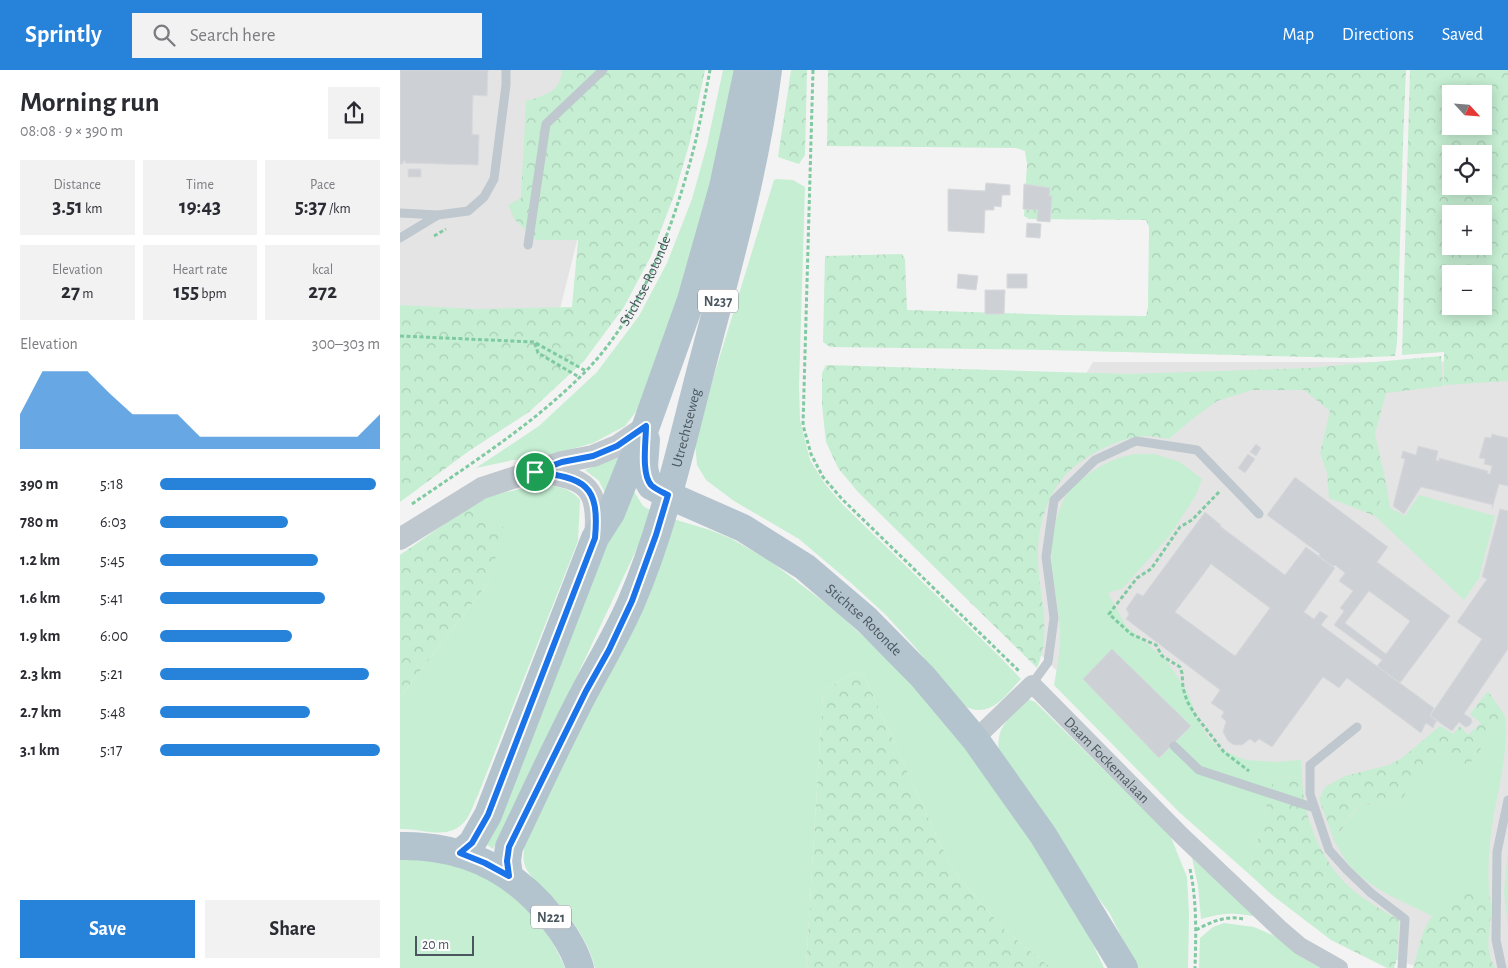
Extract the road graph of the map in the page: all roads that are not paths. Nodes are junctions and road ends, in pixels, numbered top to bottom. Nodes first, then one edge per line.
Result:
1 (506, 70) edge
2 (603, 70) edge
3 (748, 70) edge
4 (768, 70) edge
5 (403, 215) edge
6 (438, 215) junction
7 (400, 238) edge
8 (528, 245) dead end
9 (646, 426) junction
10 (535, 472) junction
11 (668, 495) junction
12 (1259, 514) dead end
13 (595, 538) junction
14 (400, 540) edge
15 (1032, 684) junction
16 (1357, 727) dead end
17 (975, 740) junction
18 (1174, 746) dead end
19 (1508, 800) edge
20 (1315, 808) junction
21 (400, 846) edge
22 (460, 853) junction
23 (509, 876) junction
24 (580, 968) edge
25 (1124, 968) edge
26 (1339, 968) edge
27 (1402, 968) edge
28 (1502, 968) edge

1 - 6 lane
2 - 8 lane
3 - 9 main road, N237
4 - 11 main road, Utrechtseweg / N237
5 - 6 lane
6 - 7 lane
9 - 10 street
9 - 11 main road, Stichtse Rotonde
9 - 13 main road, N237
10 - 13 street
10 - 14 street
11 - 17 main road, Stichtse Rotonde
11 - 23 main road, Utrechtseweg / N237
12 - 15 lane
13 - 22 main road, N237
15 - 17 street
15 - 26 street, Daam Fockemalaan
16 - 20 lane
17 - 25 main road, Stichtse Rotonde
18 - 20 lane
19 - 28 lane
20 - 27 lane
21 - 22 main road, N221
22 - 23 main road, N221
23 - 24 main road, N221

